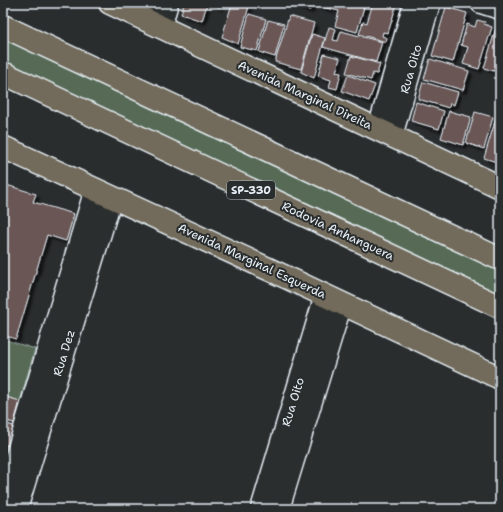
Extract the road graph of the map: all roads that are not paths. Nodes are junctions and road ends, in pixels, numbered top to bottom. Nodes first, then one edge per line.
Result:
1 (110, 3) edge
2 (168, 3) edge
3 (414, 3) edge
4 (430, 3) edge
5 (482, 3) edge
6 (500, 9) edge
7 (153, 17) edge
8 (3, 26) edge
9 (3, 73) edge
10 (385, 133) junction
11 (3, 147) edge
12 (500, 187) edge
13 (104, 193) junction
14 (500, 260) edge
15 (334, 299) junction
16 (500, 307) edge
17 (500, 378) edge
18 (3, 499) edge
19 (17, 509) edge
20 (262, 509) edge
21 (279, 509) edge

1 - 7 main road, Avenida Marginal Direita
2 - 7 street
3 - 10 street, Rua Oito
4 - 10 street, Rua Oito
5 - 6 street
7 - 10 main road, Avenida Marginal Direita
8 - 14 main road
9 - 16 main road, Rodovia Anhanguera / SP-330
10 - 12 main road, Avenida Marginal Direita
11 - 13 main road, Avenida Marginal Esquerda
13 - 15 main road, Avenida Marginal Esquerda
13 - 18 street, Rua Dez
13 - 19 street, Rua Dez
15 - 17 main road, Avenida Marginal Esquerda
15 - 20 street, Rua Oito
15 - 21 street, Rua Oito

